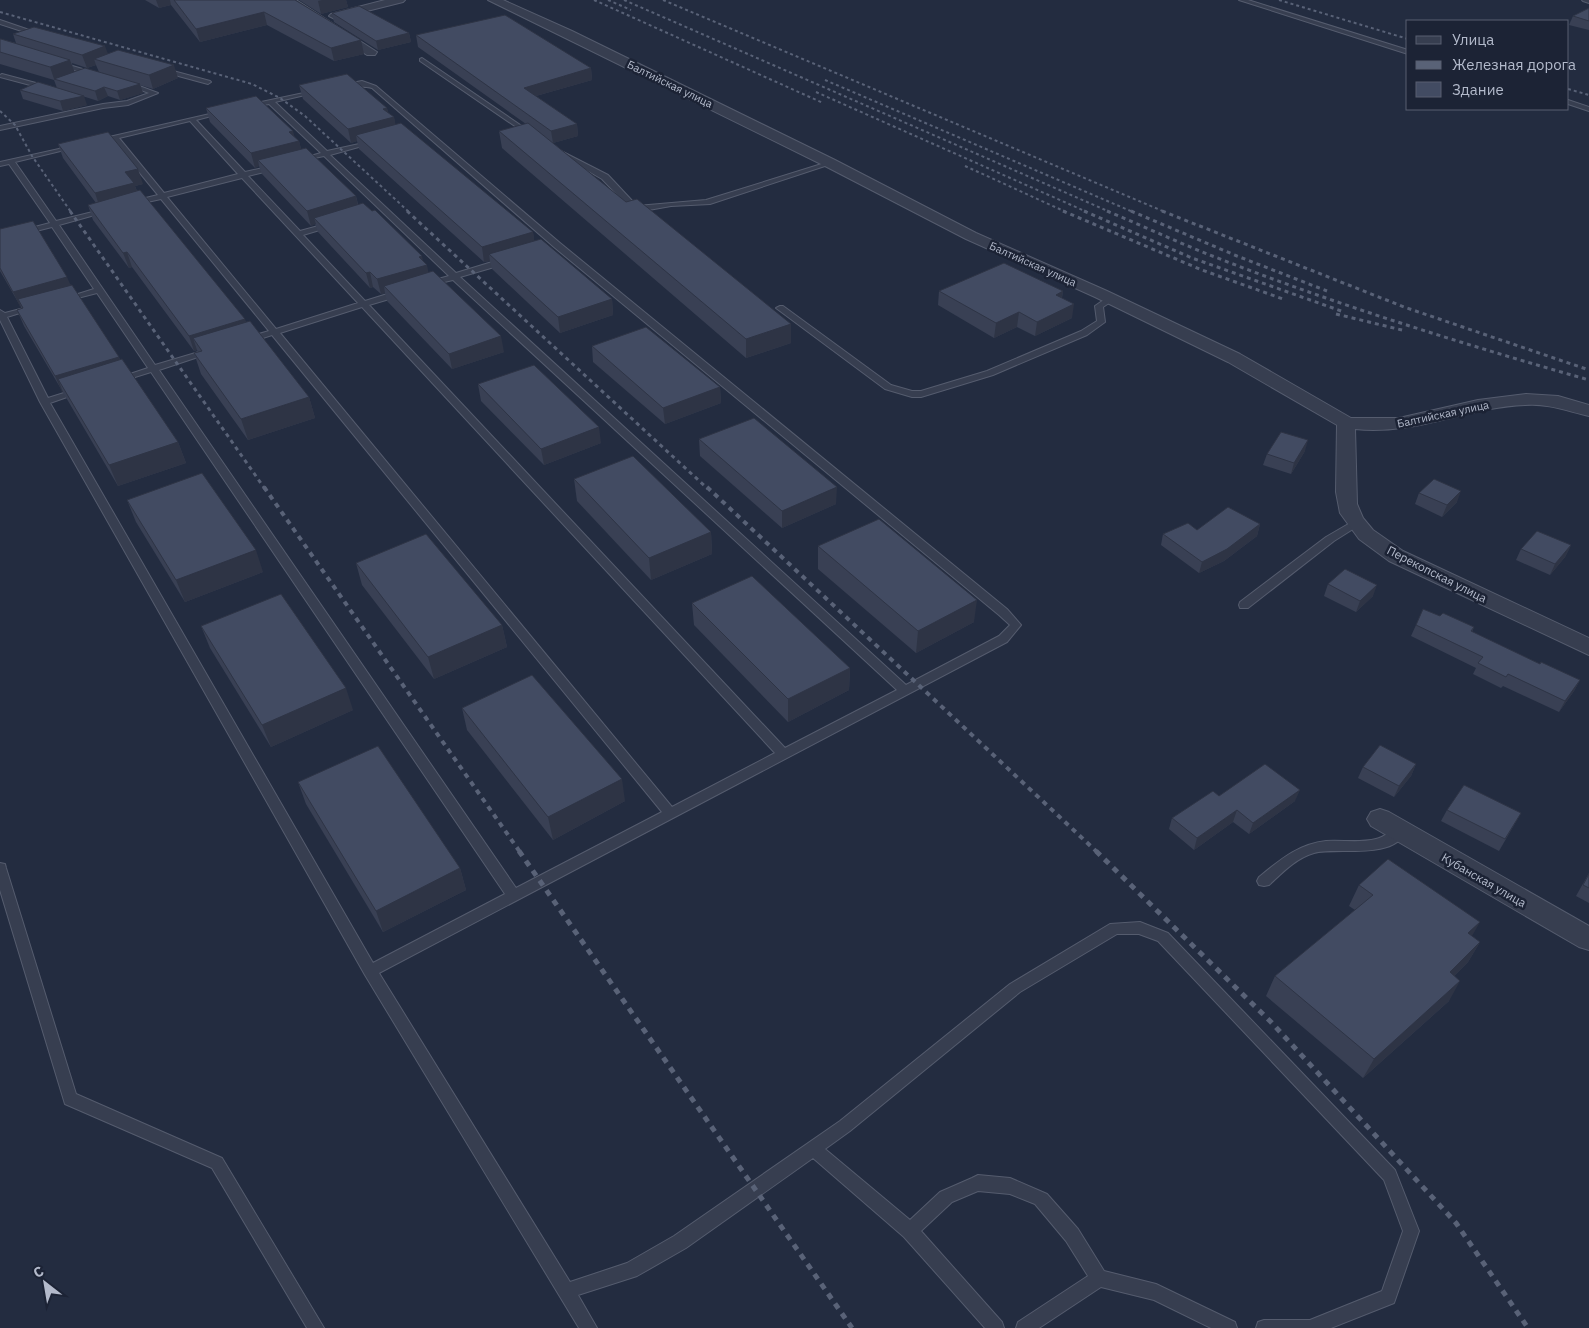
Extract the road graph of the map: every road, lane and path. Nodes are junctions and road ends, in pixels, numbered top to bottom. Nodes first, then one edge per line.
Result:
1 (288, 0) edge
2 (399, 0) edge
3 (494, 0) edge
4 (1242, 0) edge
5 (1585, 0) edge
6 (1589, 1) edge
7 (319, 20) junction
8 (0, 22) edge
9 (48, 37) edge
10 (1406, 51) edge
11 (372, 52) edge
12 (422, 60) dead end
13 (52, 62) edge
14 (152, 66) edge
15 (96, 69) edge
16 (86, 72) junction
17 (78, 75) edge
18 (2, 76) dead end
19 (106, 77) edge
20 (115, 80) edge
21 (208, 82) dead end
22 (55, 87) edge
23 (270, 100) junction
24 (90, 101) edge
25 (1569, 102) edge
26 (103, 106) junction
27 (1589, 108) edge
28 (192, 119) junction
29 (0, 128) edge
30 (114, 137) junction
31 (377, 141) edge
32 (538, 141) edge
33 (550, 147) edge
34 (326, 154) junction
35 (5, 163) edge
36 (289, 163) edge
37 (830, 163) junction
38 (280, 166) edge
39 (244, 175) junction
40 (163, 196) junction
41 (128, 205) edge
42 (110, 210) edge
43 (336, 223) edge
44 (53, 224) junction
45 (298, 234) junction
46 (0, 238) edge
47 (510, 259) edge
48 (454, 276) junction
49 (418, 288) edge
50 (98, 290) junction
51 (409, 290) edge
52 (1111, 299) junction
53 (60, 301) edge
54 (363, 304) junction
55 (40, 306) edge
56 (780, 308) dead end
57 (1, 314) edge
58 (275, 332) junction
59 (239, 342) edge
60 (221, 348) edge
61 (152, 369) junction
62 (107, 383) edge
63 (90, 388) edge
64 (45, 402) junction
65 (1589, 411) edge
66 (1346, 423) junction
67 (1357, 522) junction
68 (1244, 606) dead end
69 (1589, 647) edge
70 (904, 690) junction
71 (784, 754) junction
72 (670, 814) junction
73 (1390, 825) joint
74 (0, 868) edge
75 (1264, 881) dead end
76 (514, 896) junction
77 (1589, 939) edge
78 (370, 971) junction
79 (814, 1149) junction
80 (910, 1231) junction
81 (1099, 1278) junction
82 (566, 1291) junction
83 (316, 1328) edge
84 (589, 1328) edge
85 (996, 1328) edge
86 (1024, 1328) edge
87 (1229, 1328) edge
88 (1264, 1328) edge

1 - 7 street
2 - 7 street
3 - 37 street, Балтийская улица
4 - 10 lane
5 - 6 lane
7 - 11 street
8 - 9 lane
12 - 32 lane
13 - 16 lane
14 - 21 lane
15 - 16 lane
16 - 17 lane
16 - 19 lane
18 - 22 lane
20 - 26 lane
23 - 28 lane
23 - 34 lane
23 - 70 lane
24 - 26 lane
25 - 27 lane
26 - 29 lane
28 - 30 lane
28 - 39 lane
30 - 35 lane
30 - 40 lane
31 - 34 lane
33 - 37 lane
34 - 36 lane
34 - 48 lane
35 - 44 lane
37 - 52 street, Балтийская улица
38 - 39 lane
39 - 40 lane
39 - 45 lane
40 - 41 lane
40 - 58 lane
42 - 44 lane
43 - 45 lane
44 - 46 lane
44 - 50 lane
45 - 54 lane
47 - 48 lane
48 - 49 lane
48 - 70 lane
50 - 53 lane
50 - 61 lane
51 - 54 lane
52 - 56 lane
52 - 66 street, Балтийская улица
54 - 58 lane
54 - 71 lane
55 - 57 lane
57 - 64 lane
58 - 59 lane
58 - 72 lane
60 - 61 lane
61 - 62 lane
61 - 76 lane
63 - 64 lane
64 - 78 lane
65 - 66 street, Балтийская улица
66 - 67 street, Перекопская улица
67 - 68 lane
67 - 69 street, Перекопская улица
70 - 71 lane
71 - 72 lane
72 - 76 lane
73 - 75 lane
73 - 77 street, Кубанская улица
74 - 83 lane
76 - 78 lane
78 - 82 lane
79 - 80 lane
79 - 82 lane
79 - 88 lane
80 - 81 lane
80 - 85 lane
81 - 86 lane
81 - 87 lane
82 - 84 lane

